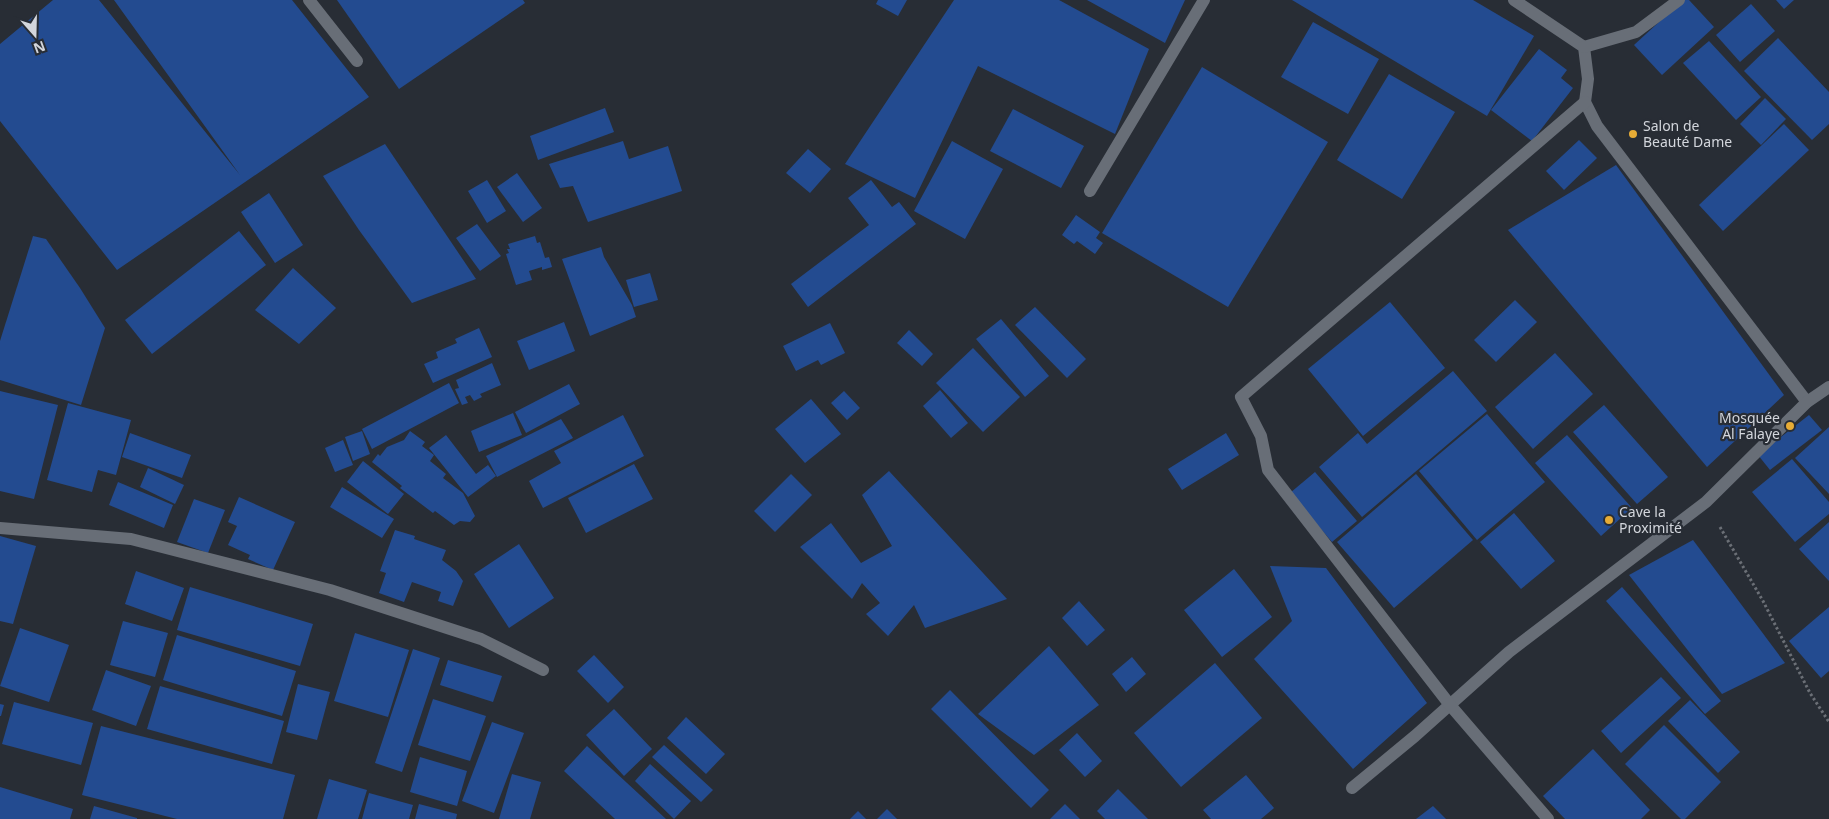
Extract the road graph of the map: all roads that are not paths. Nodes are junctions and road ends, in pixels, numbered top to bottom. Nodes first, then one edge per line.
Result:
1 (309, 0) edge
2 (1204, 0) edge
3 (1514, 0) edge
4 (1679, 0) edge
5 (1584, 47) junction
6 (357, 60) dead end
7 (1585, 102) junction
8 (1090, 190) dead end
9 (1829, 387) edge
10 (1807, 402) junction
11 (0, 528) edge
12 (543, 670) dead end
13 (1450, 705) junction
14 (1352, 788) dead end
15 (1548, 819) edge

1 - 6 street
2 - 8 street
3 - 5 street
4 - 5 street
5 - 7 street
7 - 10 street
7 - 13 street
9 - 10 street
10 - 13 street
11 - 12 street
13 - 14 street
13 - 15 street

